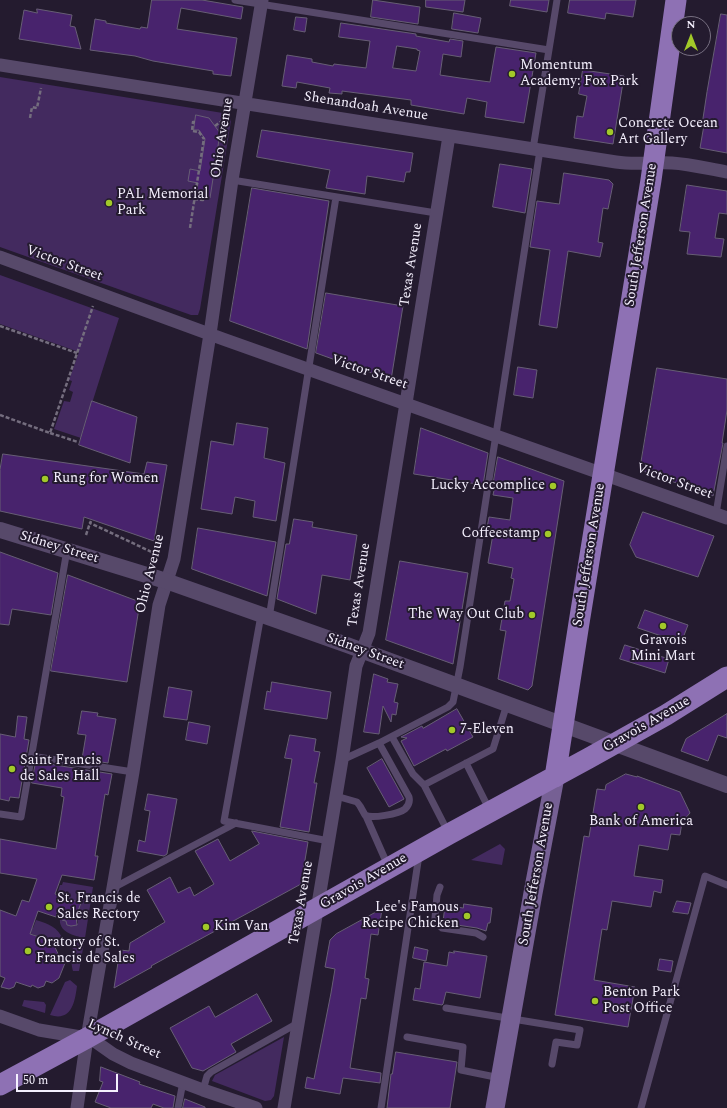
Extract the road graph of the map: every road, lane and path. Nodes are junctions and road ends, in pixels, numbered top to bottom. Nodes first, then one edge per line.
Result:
1 (235, 0) edge
2 (558, 0) edge
3 (676, 0) edge
4 (261, 2) edge
5 (549, 50) junction
6 (0, 65) edge
7 (41, 88) dead end
8 (244, 104) junction
9 (30, 118) dead end
10 (223, 120) dead end
11 (195, 122) dead end
12 (215, 126) dead end
13 (449, 136) junction
14 (537, 150) junction
15 (654, 163) junction
16 (727, 172) edge
17 (232, 180) junction
18 (204, 197) dead end
19 (336, 197) junction
20 (194, 199) junction
21 (436, 213) junction
22 (190, 228) dead end
23 (0, 258) edge
24 (93, 306) dead end
25 (0, 326) edge
26 (210, 334) junction
27 (77, 353) junction
28 (309, 369) junction
29 (406, 403) junction
30 (0, 415) edge
31 (50, 433) junction
32 (495, 435) junction
33 (78, 442) dead end
34 (727, 446) edge
35 (603, 473) junction
36 (722, 516) edge
37 (0, 530) edge
38 (86, 536) dead end
39 (67, 550) junction
40 (156, 554) dead end
41 (166, 582) junction
42 (265, 617) junction
43 (363, 650) junction
44 (727, 677) edge
45 (456, 686) junction
46 (507, 704) junction
47 (563, 724) junction
48 (392, 737) junction
49 (380, 743) junction
50 (614, 744) junction
51 (31, 756) junction
52 (342, 760) junction
53 (466, 763) junction
54 (133, 772) junction
55 (555, 777) junction
56 (424, 785) junction
57 (727, 785) edge
58 (336, 796) junction
59 (490, 812) junction
60 (0, 814) edge
61 (366, 816) junction
62 (236, 823) junction
63 (449, 834) junction
64 (329, 841) junction
65 (420, 850) junction
66 (388, 868) junction
67 (727, 885) edge
68 (440, 887) dead end
69 (112, 888) junction
70 (318, 909) junction
71 (483, 937) dead end
72 (446, 1008) dead end
73 (0, 1016) edge
74 (511, 1019) junction
75 (298, 1023) junction
76 (407, 1037) dead end
77 (87, 1038) junction
78 (552, 1064) dead end
79 (501, 1078) junction
80 (183, 1082) junction
81 (0, 1085) edge
82 (203, 1090) junction
83 (77, 1108) edge
84 (178, 1108) edge
85 (256, 1108) edge
86 (284, 1108) edge
87 (381, 1108) edge
88 (495, 1108) edge
89 (641, 1108) edge

1 - 4 lane
2 - 5 lane
3 - 15 main road, South Jefferson Avenue
4 - 5 lane
4 - 8 street, Ohio Avenue
5 - 14 lane
6 - 8 street, Shenandoah Avenue
7 - 9 path
8 - 13 street, Shenandoah Avenue
8 - 17 street, Ohio Avenue
10 - 12 path
11 - 20 path
13 - 14 street, Shenandoah Avenue
13 - 21 street, Texas Avenue
14 - 15 street, Shenandoah Avenue
14 - 32 lane
15 - 16 street, Shenandoah Avenue
15 - 35 main road, South Jefferson Avenue
17 - 19 lane
17 - 26 street, Ohio Avenue
18 - 20 path
19 - 21 lane
19 - 28 lane
20 - 22 path
21 - 29 street, Texas Avenue
23 - 26 street, Victor Street
24 - 27 path
25 - 27 path
26 - 28 street, Victor Street
26 - 41 street, Ohio Avenue
27 - 31 path
28 - 29 street, Victor Street
28 - 42 lane
29 - 32 street, Victor Street
29 - 43 street, Texas Avenue
30 - 31 path
31 - 33 path
32 - 35 street, Victor Street
32 - 45 lane
34 - 36 lane
35 - 36 street, Victor Street
35 - 47 main road, South Jefferson Avenue
37 - 39 street, Sidney Street
38 - 40 path
39 - 41 street, Sidney Street
39 - 51 lane
41 - 42 street, Sidney Street
41 - 54 street, Ohio Avenue
42 - 43 street, Sidney Street
42 - 62 lane
43 - 45 street, Sidney Street
43 - 52 street, Texas Avenue
44 - 50 main road, Gravois Avenue
45 - 46 street, Sidney Street
45 - 48 lane
46 - 47 street, Sidney Street
46 - 53 lane
47 - 50 street, Sidney Street
47 - 55 main road, South Jefferson Avenue
48 - 49 lane
48 - 56 lane
49 - 52 lane
49 - 61 lane
50 - 55 main road, Gravois Avenue
50 - 57 street, Sidney Street
51 - 54 lane
51 - 60 lane
52 - 58 street, Texas Avenue
53 - 56 lane
53 - 59 lane
54 - 69 street, Ohio Avenue
55 - 59 main road, Gravois Avenue
55 - 74 main road, South Jefferson Avenue
56 - 63 lane
58 - 61 lane
58 - 64 street, Texas Avenue
59 - 63 main road, Gravois Avenue
61 - 66 lane
62 - 64 lane
62 - 69 lane
63 - 65 main road, Gravois Avenue
64 - 70 street, Texas Avenue
65 - 66 main road, Gravois Avenue
65 - 87 lane
66 - 70 main road, Gravois Avenue
67 - 89 lane
68 - 71 lane
69 - 77 street, Ohio Avenue
70 - 75 street, Texas Avenue
70 - 77 main road, Gravois Avenue
72 - 74 lane
73 - 77 street, Lynch Street
74 - 78 lane
74 - 79 main road, South Jefferson Avenue
75 - 82 lane
75 - 86 street, Texas Avenue
76 - 79 lane
77 - 80 street, Lynch Street
77 - 81 main road, Gravois Avenue
77 - 83 street, Ohio Avenue
79 - 88 main road, South Jefferson Avenue
80 - 82 street, Lynch Street
80 - 84 lane
82 - 85 street, Lynch Street

